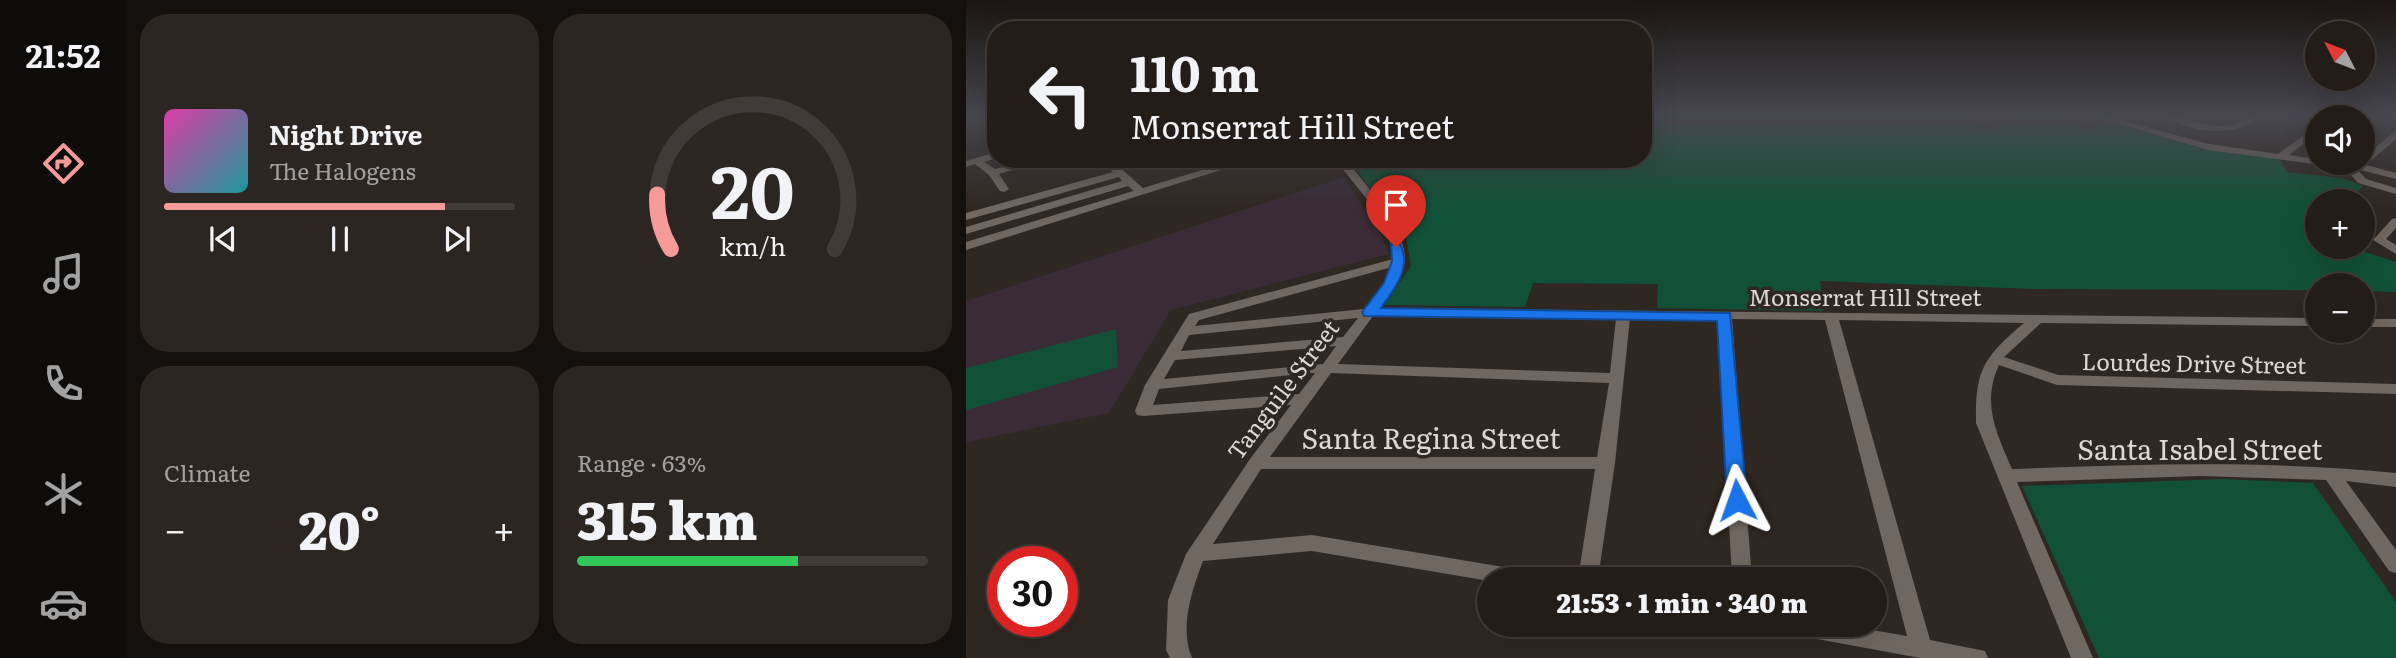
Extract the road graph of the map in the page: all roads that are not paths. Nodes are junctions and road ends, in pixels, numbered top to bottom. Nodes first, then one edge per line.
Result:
1 (2207, 146) edge
2 (2295, 146) edge
3 (2280, 157) junction
4 (2305, 160) edge
5 (972, 162) edge
6 (1012, 168) edge
7 (1113, 168) edge
8 (1222, 168) edge
9 (1347, 168) edge
10 (2375, 171) edge
11 (993, 173) junction
12 (1119, 174) junction
13 (2359, 175) edge
14 (2396, 176) edge
15 (1004, 189) dead end
16 (2396, 191) edge
17 (966, 218) edge
18 (2393, 227) edge
19 (966, 231) edge
20 (966, 246) edge
21 (2396, 250) edge
22 (1399, 261) junction
23 (1370, 312) junction
24 (1623, 316) junction
25 (1725, 317) junction
26 (1831, 317) junction
27 (2037, 319) junction
28 (2305, 322) edge
29 (2375, 323) edge
30 (2396, 323) edge
31 (1342, 342) junction
32 (1178, 343) junction
33 (1995, 359) junction
34 (1325, 369) junction
35 (1617, 378) junction
36 (1153, 385) junction
37 (2396, 389) edge
38 (1304, 399) junction
39 (1256, 463) junction
40 (1606, 463) junction
41 (2332, 475) junction
42 (2004, 476) junction
43 (2396, 480) edge
44 (1196, 554) junction
45 (2396, 565) edge
46 (1590, 567) edge
47 (1741, 567) edge
48 (1477, 571) edge
49 (1858, 637) edge
50 (1921, 648) junction
51 (1181, 658) edge
52 (1977, 658) edge
53 (2082, 658) edge

1 - 3 street
2 - 3 street
3 - 4 street
5 - 11 street
6 - 11 street
7 - 12 street
8 - 20 street
9 - 22 street
10 - 14 street
11 - 15 street
12 - 17 street
12 - 19 street
13 - 16 street
18 - 21 street
22 - 23 street, Tanguile Street
22 - 32 street
23 - 24 street, Monserrat Hill Street
23 - 31 street, Tanguile Street
23 - 32 street, Monserrat Hill Street
24 - 25 street, Monserrat Hill Street
24 - 35 street
25 - 26 street, Monserrat Hill Street
25 - 47 street
26 - 27 street, Monserrat Hill Street
26 - 50 street
27 - 28 street, Monserrat Hill Street
27 - 33 street
29 - 30 street
31 - 32 street
31 - 34 street, Tanguile Street
32 - 36 street
33 - 37 street, Lourdes Drive Street
33 - 42 street
34 - 35 street
34 - 36 street
34 - 38 street, Tanguile Street
35 - 40 street
36 - 38 street
38 - 39 street, Tanguile Street
39 - 40 street, Santa Regina Street
39 - 44 street, Tanguile Street
40 - 46 street
41 - 42 street, Santa Isabel Street
41 - 43 street, Santa Isabel Street
41 - 45 street
42 - 53 street
44 - 48 street
44 - 51 street, Tanguile Street
49 - 50 street
50 - 52 street

